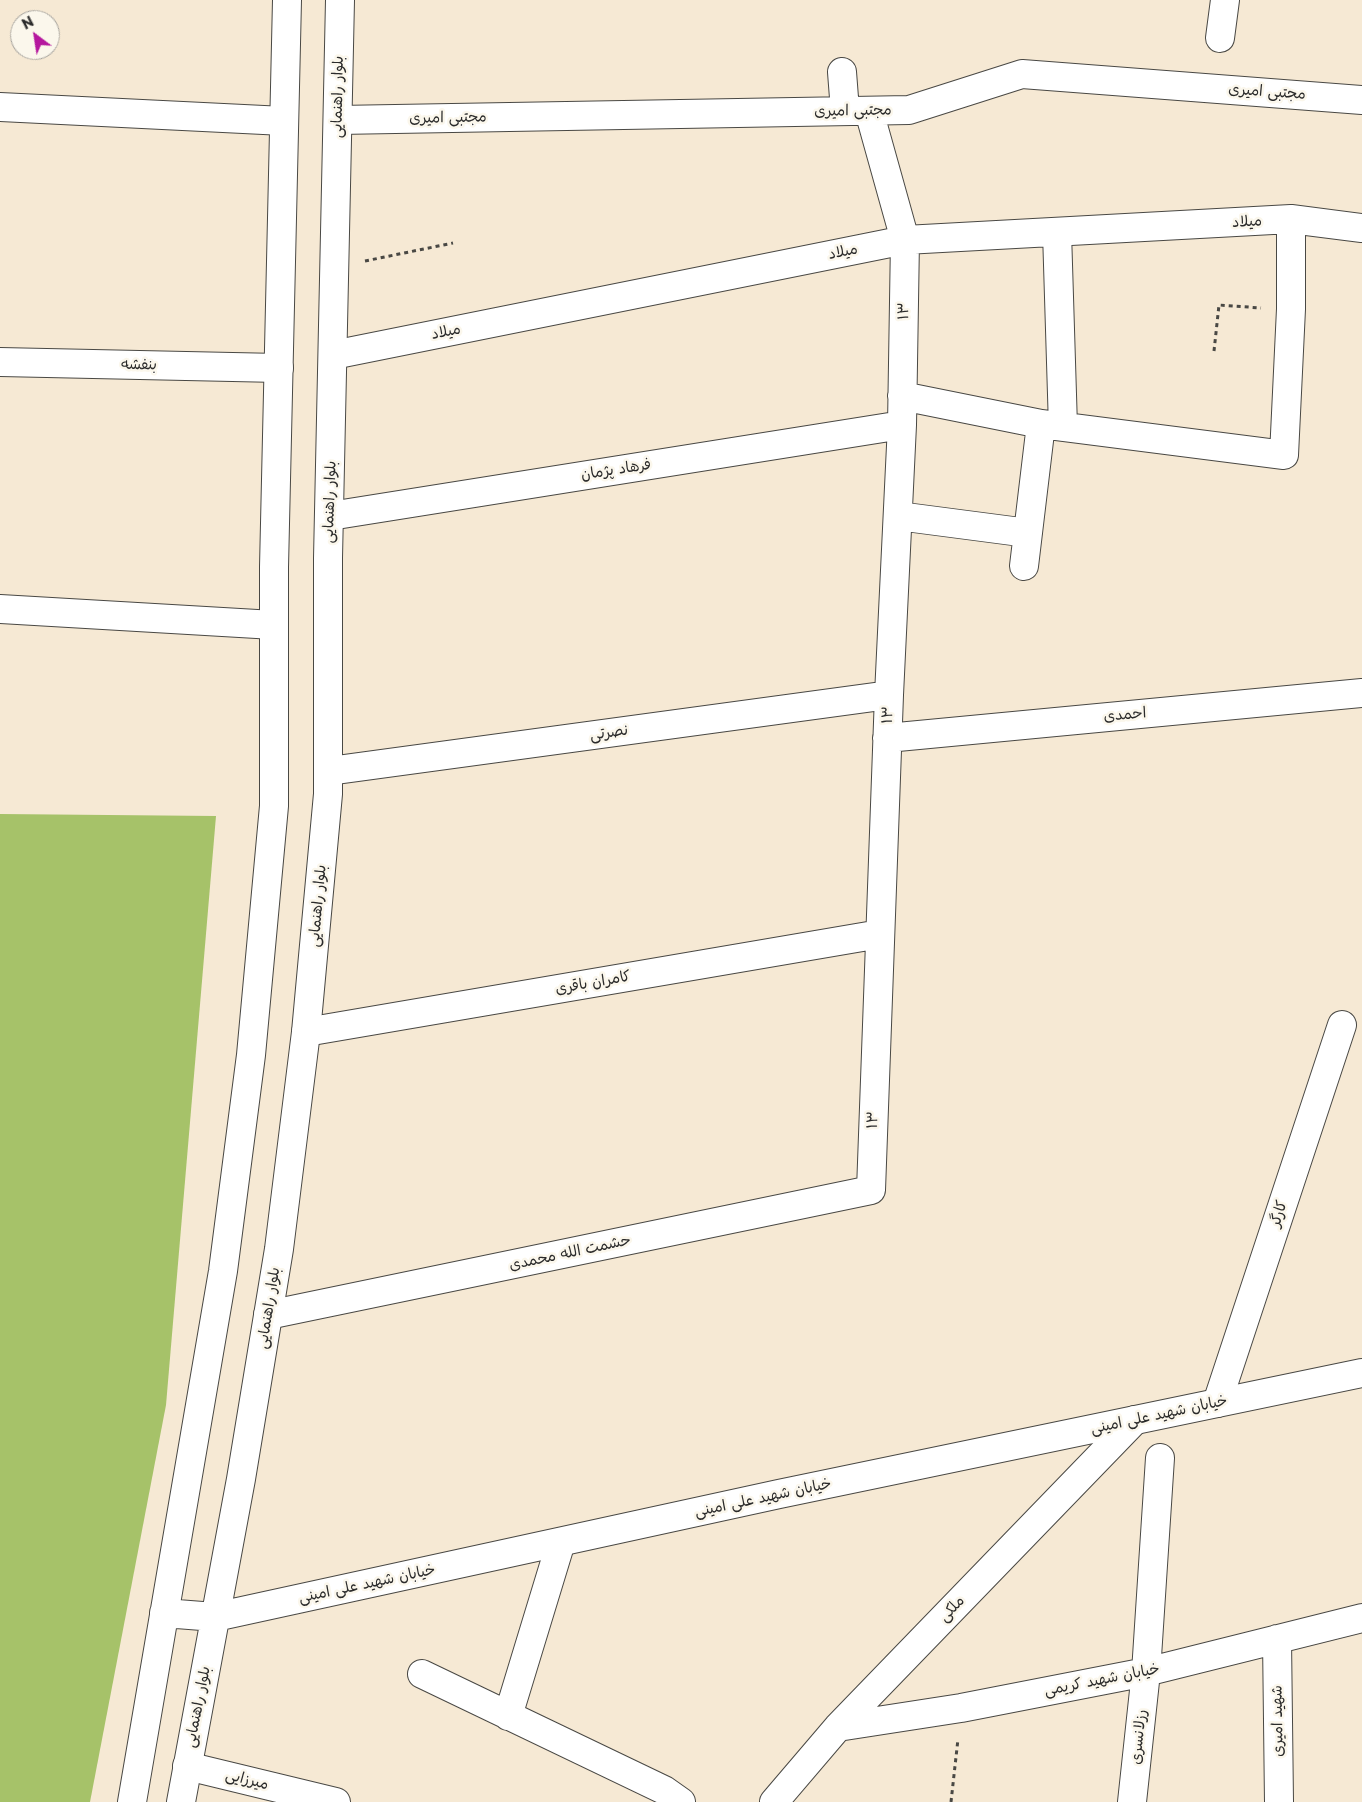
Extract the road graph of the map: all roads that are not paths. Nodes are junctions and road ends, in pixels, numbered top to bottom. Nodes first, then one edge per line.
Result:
1 (286, 0) edge
2 (340, 0) edge
3 (1225, 0) edge
4 (1220, 38) dead end
5 (842, 72) dead end
6 (1362, 100) edge
7 (0, 107) edge
8 (857, 111) junction
9 (338, 120) junction
10 (284, 121) junction
11 (1291, 219) junction
12 (1362, 228) edge
13 (1057, 232) junction
14 (905, 240) junction
15 (333, 355) junction
16 (0, 362) edge
17 (279, 368) junction
18 (902, 396) junction
19 (902, 425) junction
20 (1052, 425) junction
21 (330, 516) junction
22 (898, 516) junction
23 (1028, 533) junction
24 (1024, 566) dead end
25 (0, 609) edge
26 (274, 625) junction
27 (1362, 693) edge
28 (889, 695) junction
29 (887, 738) junction
30 (329, 771) junction
31 (880, 934) junction
32 (1342, 1025) dead end
33 (306, 1032) junction
34 (871, 1190) joint
35 (268, 1315) junction
36 (1362, 1373) edge
37 (1217, 1403) junction
38 (1135, 1420) junction
39 (1160, 1458) dead end
40 (561, 1542) junction
41 (164, 1613) junction
42 (215, 1617) junction
43 (1362, 1618) edge
44 (1277, 1639) junction
45 (1146, 1672) junction
46 (422, 1674) dead end
47 (508, 1716) junction
48 (838, 1727) junction
49 (187, 1766) junction
50 (132, 1802) edge
51 (181, 1802) edge
52 (336, 1802) edge
53 (680, 1802) edge
54 (774, 1802) edge
55 (1132, 1802) edge
56 (1279, 1802) edge

1 - 10 street
2 - 9 street, بلوار راهنمایی
3 - 4 street
5 - 8 street, ۱۳
6 - 8 street, مجتبی امیری
7 - 10 street
8 - 9 street, مجتبی امیری
8 - 14 street, ۱۳
9 - 15 street, بلوار راهنمایی
10 - 17 street
11 - 12 street, میلاد
11 - 13 street, میلاد
11 - 20 street
13 - 14 street, میلاد
13 - 20 street
14 - 15 street, میلاد
14 - 18 street, ۱۳
15 - 21 street, بلوار راهنمایی
16 - 17 street, بنفشه
17 - 26 street
18 - 19 street, ۱۳
18 - 20 street
19 - 21 street, فرهاد پژمان
19 - 22 street, ۱۳
20 - 23 street
21 - 30 street, بلوار راهنمایی
22 - 23 street
22 - 28 street, ۱۳
23 - 24 street
25 - 26 street
26 - 41 street
27 - 29 street, احمدی
28 - 29 street, ۱۳
28 - 30 street, نصرتی
29 - 31 street, ۱۳
30 - 33 street, بلوار راهنمایی
31 - 33 street, کامران باقری
31 - 34 street, ۱۳
32 - 37 street, کارگر
33 - 35 street, بلوار راهنمایی
34 - 35 street, حشمت الله محمدی
35 - 42 street, بلوار راهنمایی
36 - 37 street, خیابان شهید علی امینی
37 - 38 street, خیابان شهید علی امینی
38 - 40 street, خیابان شهید علی امینی
38 - 48 street, ملکی
39 - 45 street, رزلانسری
40 - 42 street, خیابان شهید علی امینی
40 - 47 street
41 - 42 street, خیابان شهید علی امینی
41 - 50 street
42 - 49 street, بلوار راهنمایی
43 - 44 street, خیابان شهید کریمی
44 - 45 street, خیابان شهید کریمی
44 - 56 street, شهید امیری
45 - 48 street, خیابان شهید کریمی
45 - 55 street, رزلانسری
46 - 47 street
47 - 53 street
48 - 54 street, ملکی
49 - 51 street, بلوار راهنمایی
49 - 52 street, میرزایی

